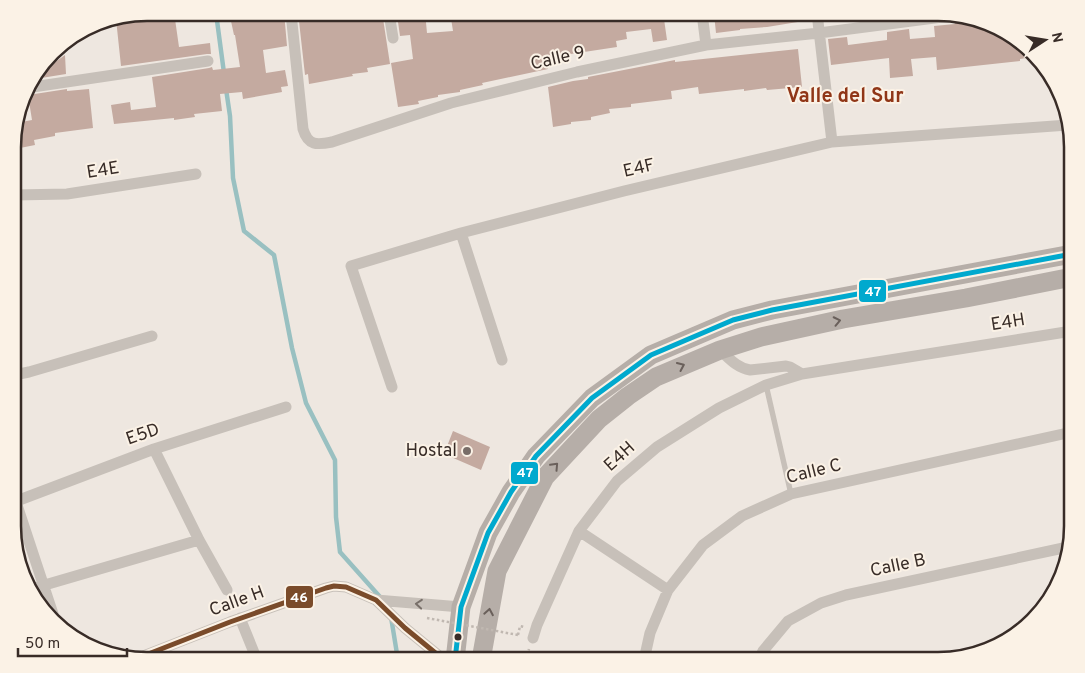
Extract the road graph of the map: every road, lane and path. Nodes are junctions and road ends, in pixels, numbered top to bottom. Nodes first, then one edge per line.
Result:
1 (292, 21) edge
2 (391, 21) edge
3 (703, 21) edge
4 (818, 21) edge
5 (895, 21) edge
6 (819, 33) junction
7 (393, 38) dead end
8 (706, 45) junction
9 (208, 61) dead end
10 (37, 86) edge
11 (1061, 125) edge
12 (832, 142) junction
13 (196, 174) dead end
14 (21, 195) edge
15 (461, 233) junction
16 (1063, 256) edge
17 (1063, 279) edge
18 (1063, 332) edge
19 (152, 336) dead end
20 (720, 350) junction
21 (502, 360) dead end
22 (21, 374) edge
23 (802, 374) junction
24 (766, 385) junction
25 (392, 387) dead end
26 (286, 407) dead end
27 (1063, 434) edge
28 (154, 449) junction
29 (791, 494) junction
30 (21, 497) edge
31 (21, 521) edge
32 (579, 531) junction
33 (199, 540) junction
34 (1061, 548) edge
35 (43, 585) junction
36 (37, 587) edge
37 (227, 590) dead end
38 (668, 590) junction
39 (376, 600) junction
40 (50, 606) edge
41 (461, 607) junction
42 (240, 618) junction
43 (426, 618) dead end
44 (520, 626) dead end
45 (533, 638) dead end
46 (646, 651) edge
47 (763, 651) edge
48 (153, 652) edge
49 (254, 652) edge
50 (434, 652) edge
51 (456, 652) edge
52 (482, 652) edge

1 - 8 street, Calle 9
2 - 7 street
3 - 8 street
4 - 6 street
5 - 6 street, Calle 9
6 - 8 street, Calle 9
6 - 12 street
9 - 10 street
11 - 12 street, E4F
12 - 15 street, E4F
13 - 14 street, E4E
15 - 21 street
15 - 25 street, E4F
16 - 41 main road
20 -> 17 main road
18 - 23 street, E4H
19 - 22 street
20 - 23 street, E4H
52 -> 20 main road
23 - 24 street, E4H
24 - 29 lane
24 - 32 street, E4H
26 - 28 street, E5D
27 - 29 street, Calle C
28 - 30 street, E5D
28 - 33 street
29 - 38 street, Calle C
31 - 35 street
32 - 38 street
32 - 45 street, E4H
33 - 35 street
33 - 37 street
34 - 47 street, Calle B
35 - 36 street
35 - 40 street
38 - 46 street, Calle C
41 -> 39 street, Calle H
39 - 42 street, Calle H
39 - 50 street, Calle H
41 - 51 main road
42 - 48 street, Calle H
42 - 49 street
43 - 44 path, bridge

